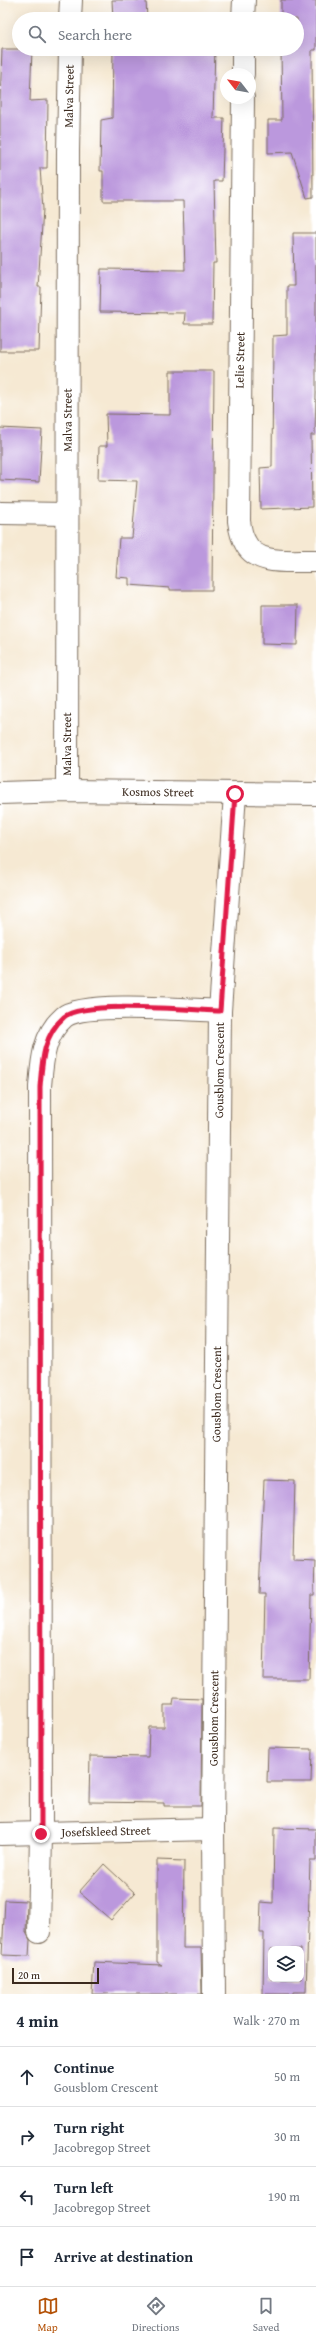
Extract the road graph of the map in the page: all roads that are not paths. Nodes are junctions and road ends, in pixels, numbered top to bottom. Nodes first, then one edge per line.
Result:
1 (71, 0) edge
2 (244, 0) edge
3 (70, 12) edge
4 (243, 12) edge
5 (70, 56) edge
6 (243, 56) edge
7 (243, 68) edge
8 (243, 104) edge
9 (0, 513) edge
10 (67, 514) junction
11 (316, 561) edge
12 (67, 791) junction
13 (0, 793) edge
14 (235, 794) junction
15 (316, 794) edge
16 (220, 1011) junction
17 (213, 1829) junction
18 (0, 1834) edge
19 (41, 1834) junction
20 (39, 1932) dead end
21 (214, 1994) edge

1 - 3 street
2 - 4 street
5 - 10 street, Malva Street
6 - 7 street
8 - 11 street, Lelie Street
9 - 10 street
10 - 12 street, Malva Street
12 - 13 street, Kosmos Street
12 - 14 street, Kosmos Street
14 - 15 street, Kosmos Street
14 - 16 street, Gousblom Crescent
16 - 17 street, Gousblom Crescent
16 - 19 street
17 - 19 street, Josefskleed Street
17 - 21 street, Gousblom Crescent
18 - 19 street, Josefskleed Street
19 - 20 street

